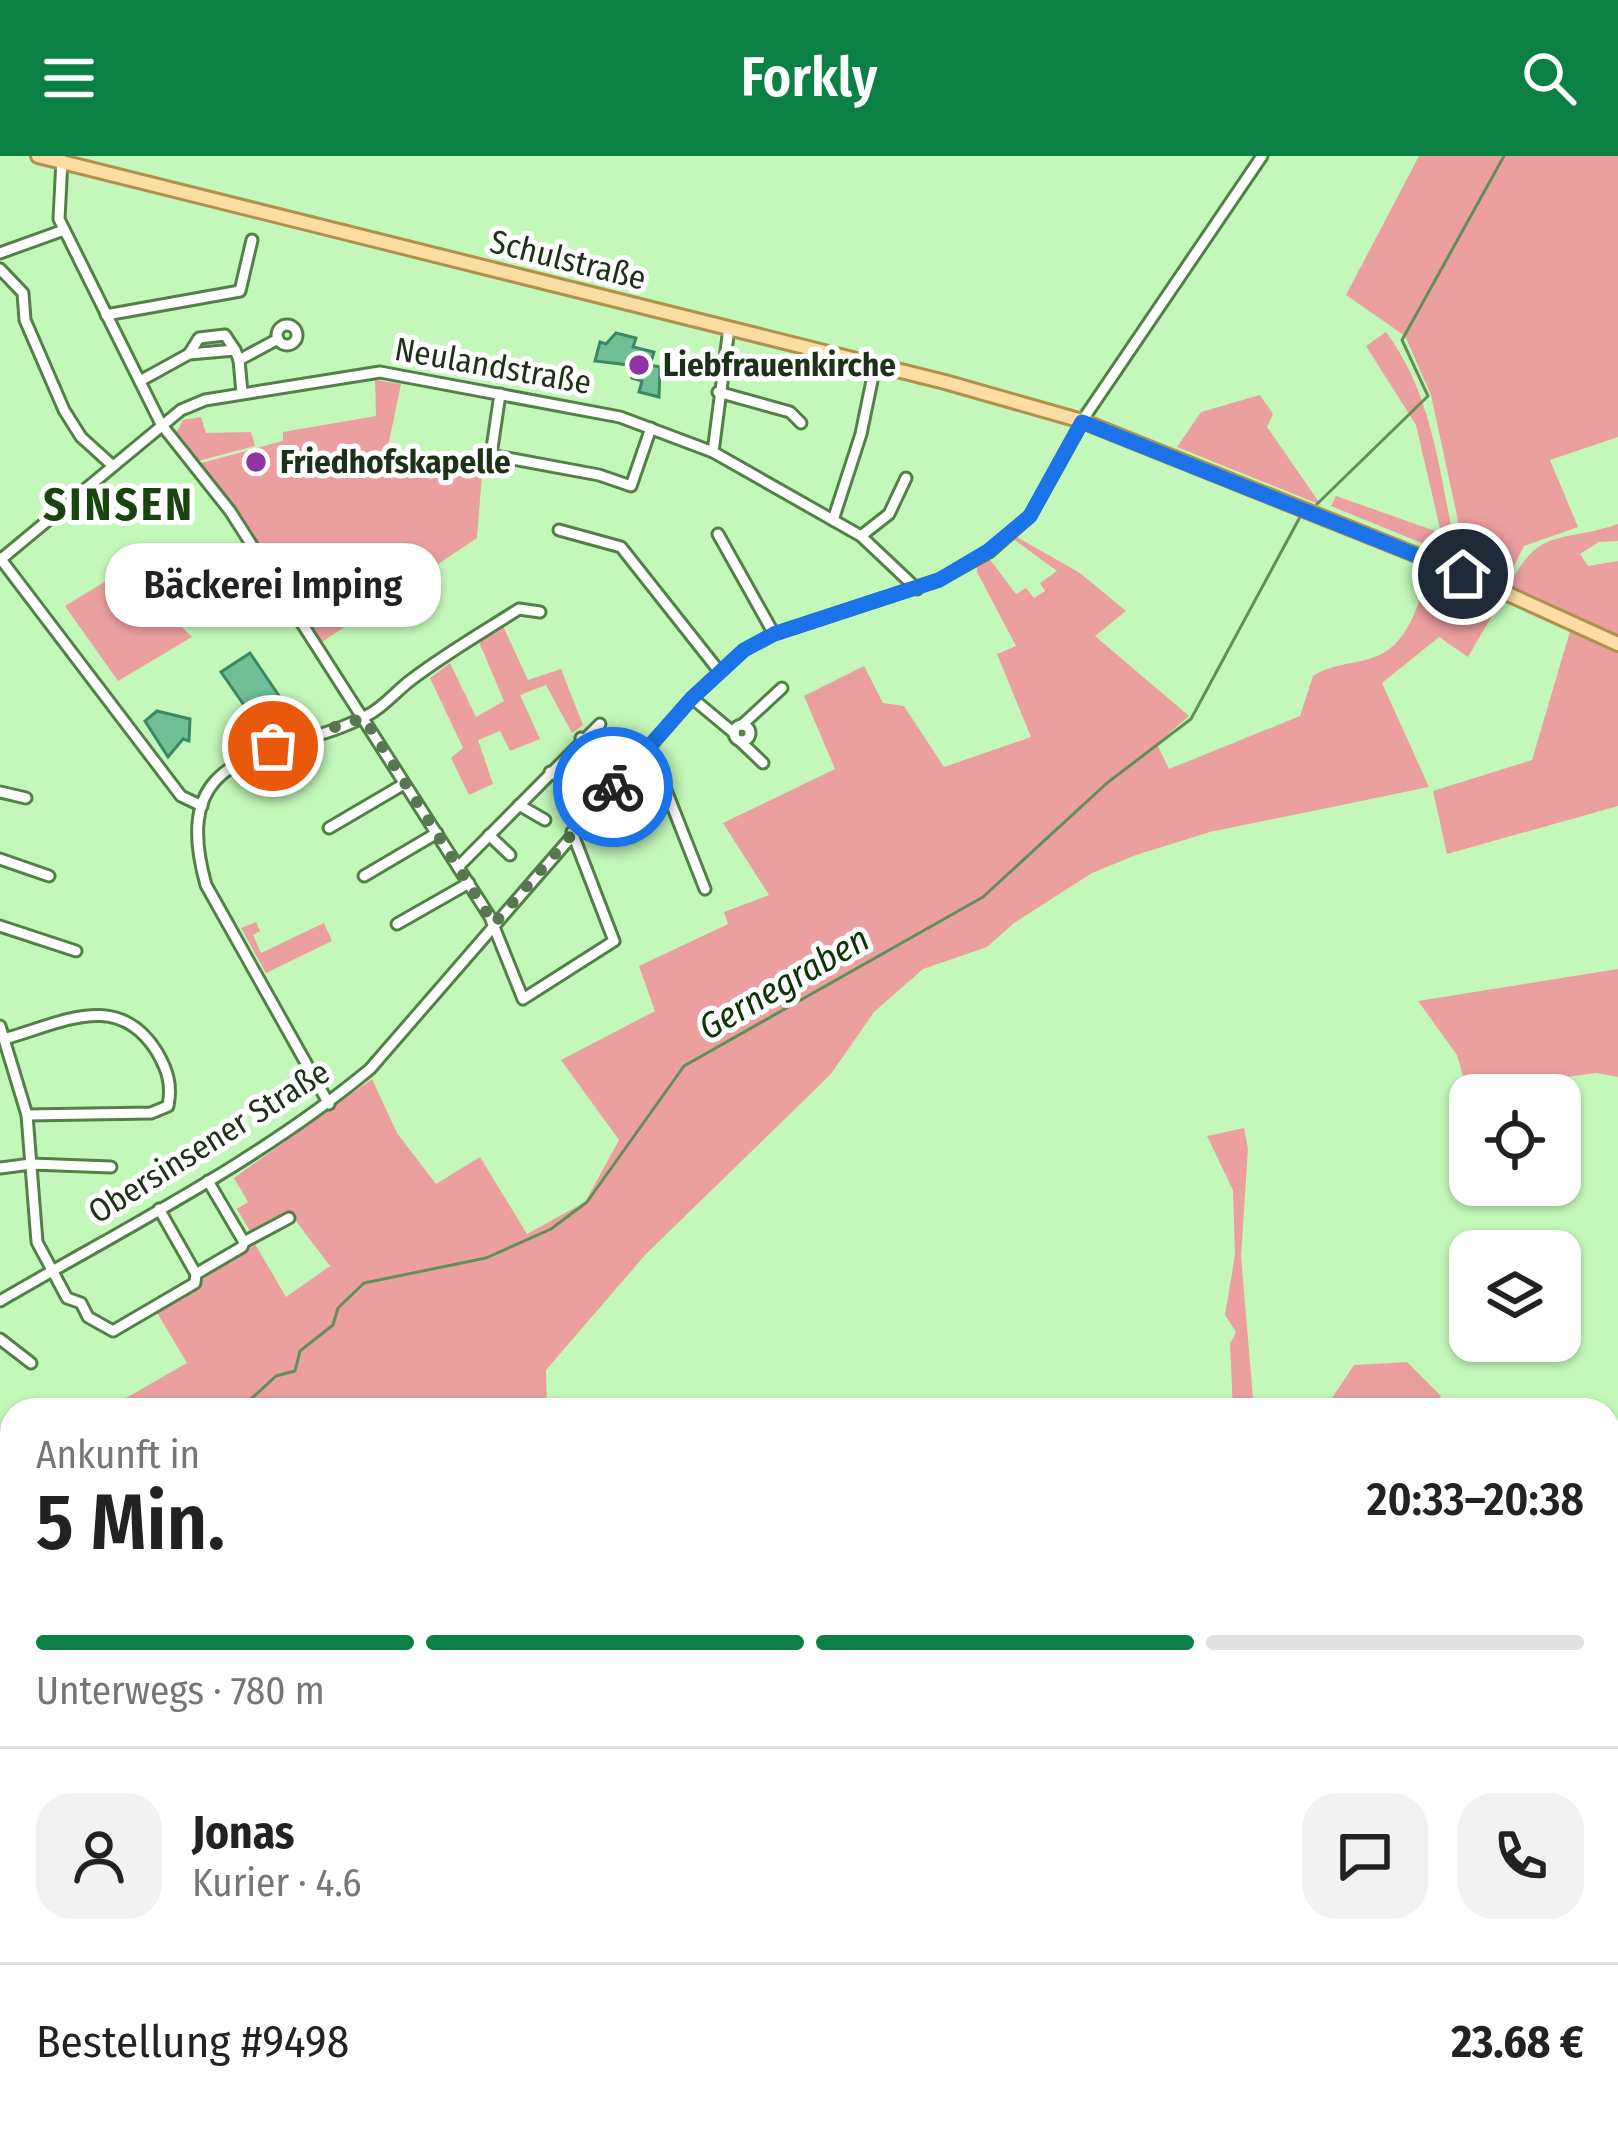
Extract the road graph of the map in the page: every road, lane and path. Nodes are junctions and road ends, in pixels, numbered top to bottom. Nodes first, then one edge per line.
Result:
1 (38, 156) edge
2 (1262, 156) edge
3 (62, 160) junction
4 (64, 230) junction
5 (252, 240) dead end
6 (0, 253) edge
7 (0, 269) edge
8 (106, 315) junction
9 (729, 328) junction
10 (278, 339) dead end
11 (237, 355) junction
12 (875, 366) junction
13 (140, 381) junction
14 (718, 392) junction
15 (242, 393) junction
16 (500, 394) junction
17 (1082, 422) junction
18 (801, 423) dead end
19 (161, 424) junction
20 (651, 428) junction
21 (713, 452) junction
22 (113, 466) junction
23 (906, 478) dead end
24 (833, 520) junction
25 (559, 530) dead end
26 (718, 534) dead end
27 (861, 536) junction
28 (0, 559) edge
29 (917, 590) junction
30 (540, 612) dead end
31 (774, 634) junction
32 (1618, 644) edge
33 (719, 671) junction
34 (782, 688) dead end
35 (692, 698) junction
36 (364, 718) junction
37 (600, 724) dead end
38 (739, 733) junction
39 (581, 738) junction
40 (649, 747) junction
41 (607, 753) dead end
42 (763, 763) dead end
43 (550, 772) junction
44 (404, 784) junction
45 (572, 785) dead end
46 (0, 792) edge
47 (26, 798) dead end
48 (518, 805) junction
49 (202, 806) junction
50 (545, 820) dead end
51 (329, 828) dead end
52 (572, 832) junction
53 (437, 833) junction
54 (489, 835) junction
55 (510, 855) dead end
56 (0, 859) edge
57 (458, 867) junction
58 (49, 876) dead end
59 (364, 876) dead end
60 (469, 883) junction
61 (705, 889) dead end
62 (397, 924) dead end
63 (494, 924) junction
64 (0, 926) edge
65 (76, 951) dead end
66 (0, 1026) edge
67 (4, 1039) junction
68 (329, 1103) junction
69 (27, 1115) junction
70 (31, 1164) junction
71 (111, 1167) dead end
72 (0, 1168) edge
73 (208, 1181) junction
74 (158, 1209) junction
75 (289, 1218) dead end
76 (244, 1242) junction
77 (52, 1271) junction
78 (196, 1274) junction
79 (0, 1301) edge
80 (0, 1339) edge
81 (31, 1363) dead end

1 - 3 main road, Schulstraße
2 - 17 street, Obersinsener Straße
3 - 4 street
3 - 9 main road, Schulstraße
4 - 6 street
4 - 8 street
5 - 8 street
7 - 22 street
8 - 13 street
9 - 12 main road, Schulstraße
9 - 14 street
10 - 11 street
11 - 13 street
11 - 15 street
12 - 17 main road, Schulstraße
12 - 24 street
13 - 19 street
14 - 18 street
14 - 21 street
15 - 16 street, Neulandstraße
15 - 19 street, Neulandstraße
16 - 20 street, Neulandstraße
16 - 20 street
17 - 29 street, Obersinsener Straße
17 - 32 main road, Schulstraße
19 - 22 street, Neulandstraße
19 - 36 street
20 - 21 street, Neulandstraße
21 - 24 street, Neulandstraße
22 - 28 street, Neulandstraße
23 - 27 street
24 - 27 street, Neulandstraße
25 - 33 street
26 - 31 street
27 - 29 street, Neulandstraße
28 - 49 street
29 - 31 street, Obersinsener Straße
30 - 36 street
31 - 33 street, Obersinsener Straße
33 - 35 street, Obersinsener Straße
34 - 38 street
35 - 38 street
35 - 40 street, Obersinsener Straße
36 - 44 street
36 - 49 street
37 - 39 street
38 - 42 street
39 - 41 street
39 - 43 street
40 - 52 street, Obersinsener Straße
40 - 61 street
43 - 45 street
43 - 48 street
44 - 51 street
44 - 53 street
46 - 47 street
48 - 50 street
48 - 54 street
49 - 68 street
52 - 63 street, Obersinsener Straße
52 - 63 street
53 - 57 street
53 - 59 street
54 - 55 street
54 - 57 street
56 - 58 street
57 - 60 street
60 - 62 street
60 - 63 street
63 - 68 street, Obersinsener Straße
64 - 65 street
66 - 67 street
67 - 69 street
67 - 69 street
68 - 73 street, Obersinsener Straße
69 - 70 street
70 - 71 street
70 - 72 street
70 - 77 street
73 - 74 street, Obersinsener Straße
73 - 76 street
74 - 77 street, Obersinsener Straße
74 - 78 street
75 - 76 street
76 - 78 street
77 - 78 street
77 - 79 street, Obersinsener Straße
80 - 81 street

